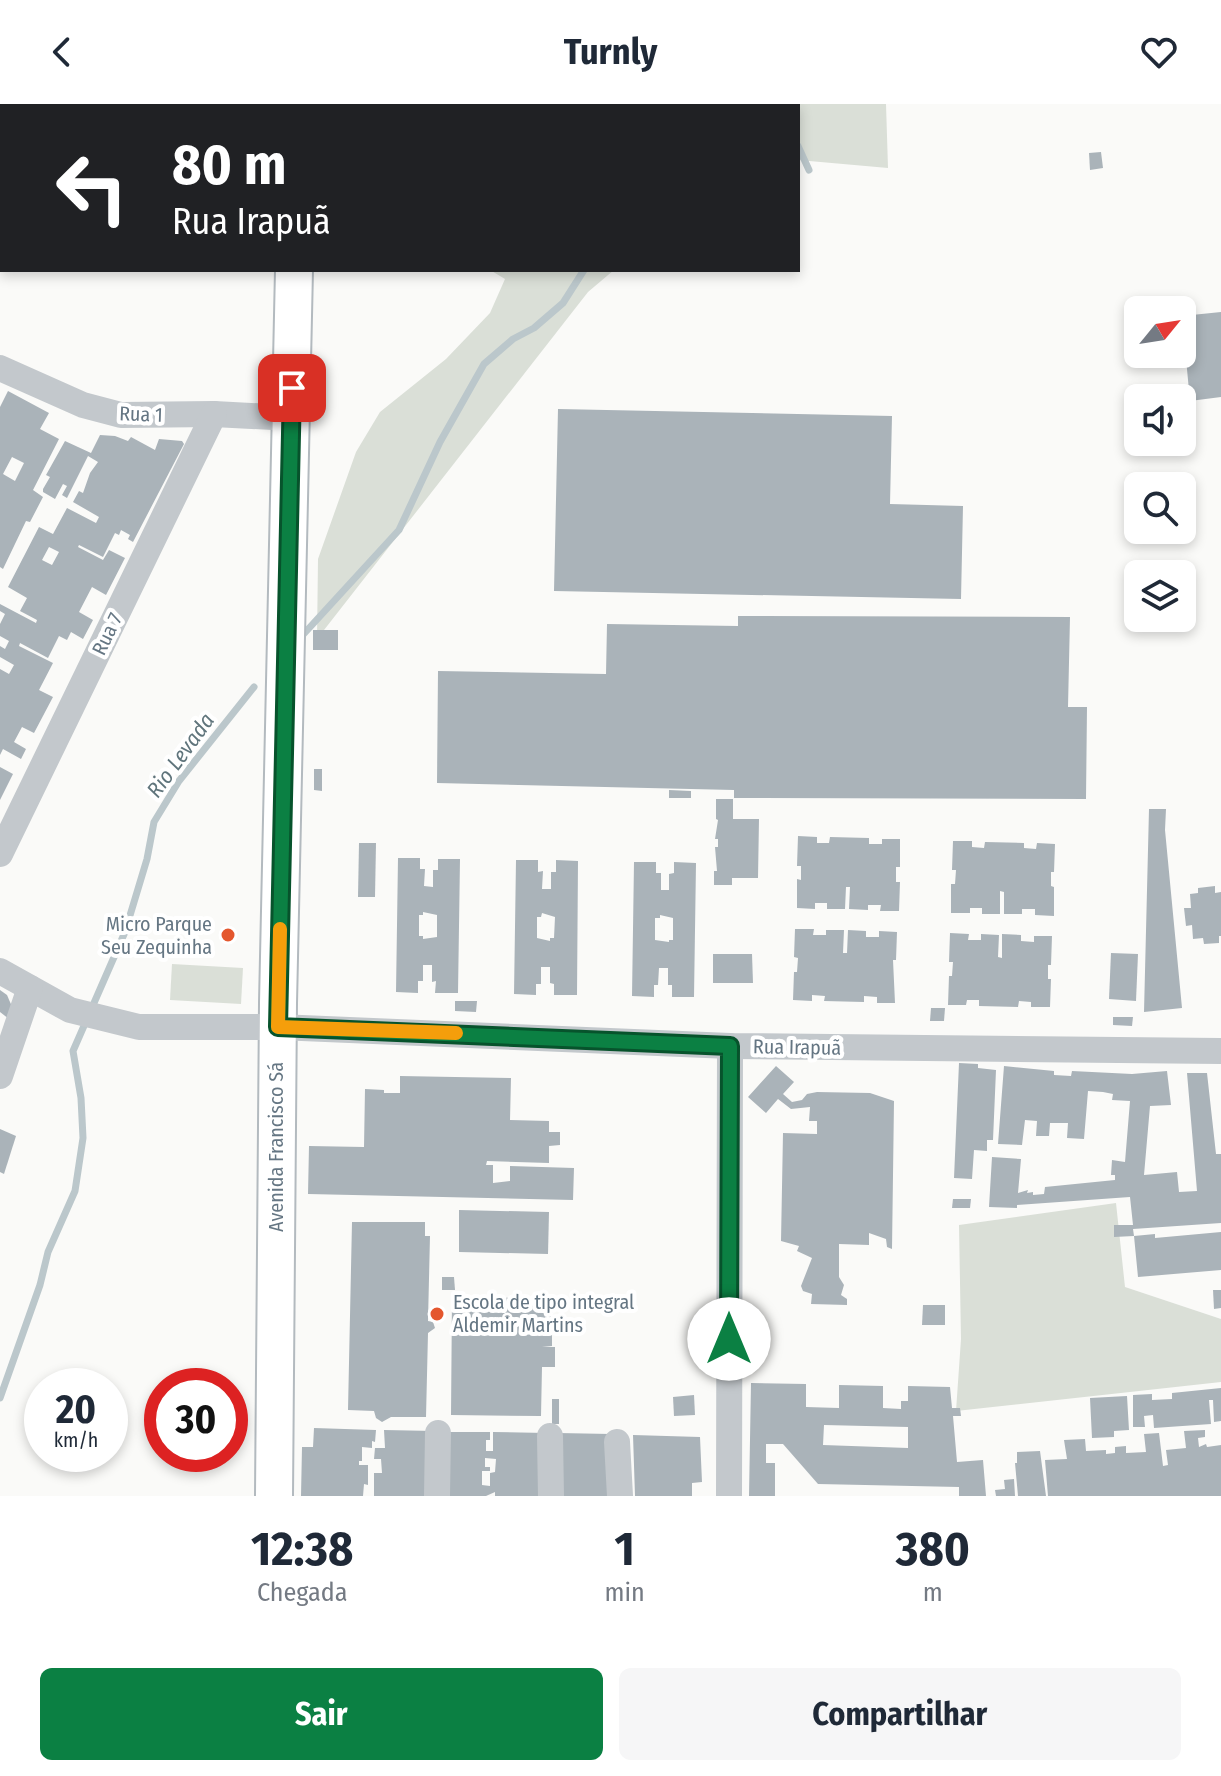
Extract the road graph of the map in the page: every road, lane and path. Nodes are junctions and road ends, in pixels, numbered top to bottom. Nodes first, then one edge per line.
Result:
1 (294, 272) edge
2 (0, 368) edge
3 (214, 414) junction
4 (292, 418) junction
5 (0, 854) edge
6 (0, 971) edge
7 (30, 988) junction
8 (278, 1027) junction
9 (730, 1046) junction
10 (1221, 1051) edge
11 (0, 1076) edge
12 (438, 1433) dead end
13 (550, 1436) dead end
14 (617, 1442) dead end
15 (274, 1496) edge
16 (437, 1496) edge
17 (551, 1496) edge
18 (620, 1496) edge
19 (729, 1496) edge

1 - 4 main road, Avenida Francisco Sá
2 - 3 street, Rua 1
3 - 4 street, Rua 1
3 - 5 street, Rua 7
4 - 8 main road, Avenida Francisco Sá
6 - 7 street, Rua Irapuã
7 - 8 street, Rua Irapuã
7 - 11 street
8 - 9 street, Rua Irapuã
8 - 15 main road, Avenida Francisco Sá
9 - 10 street, Rua Irapuã
9 - 19 street
12 - 16 street
13 - 17 street
14 - 18 street

